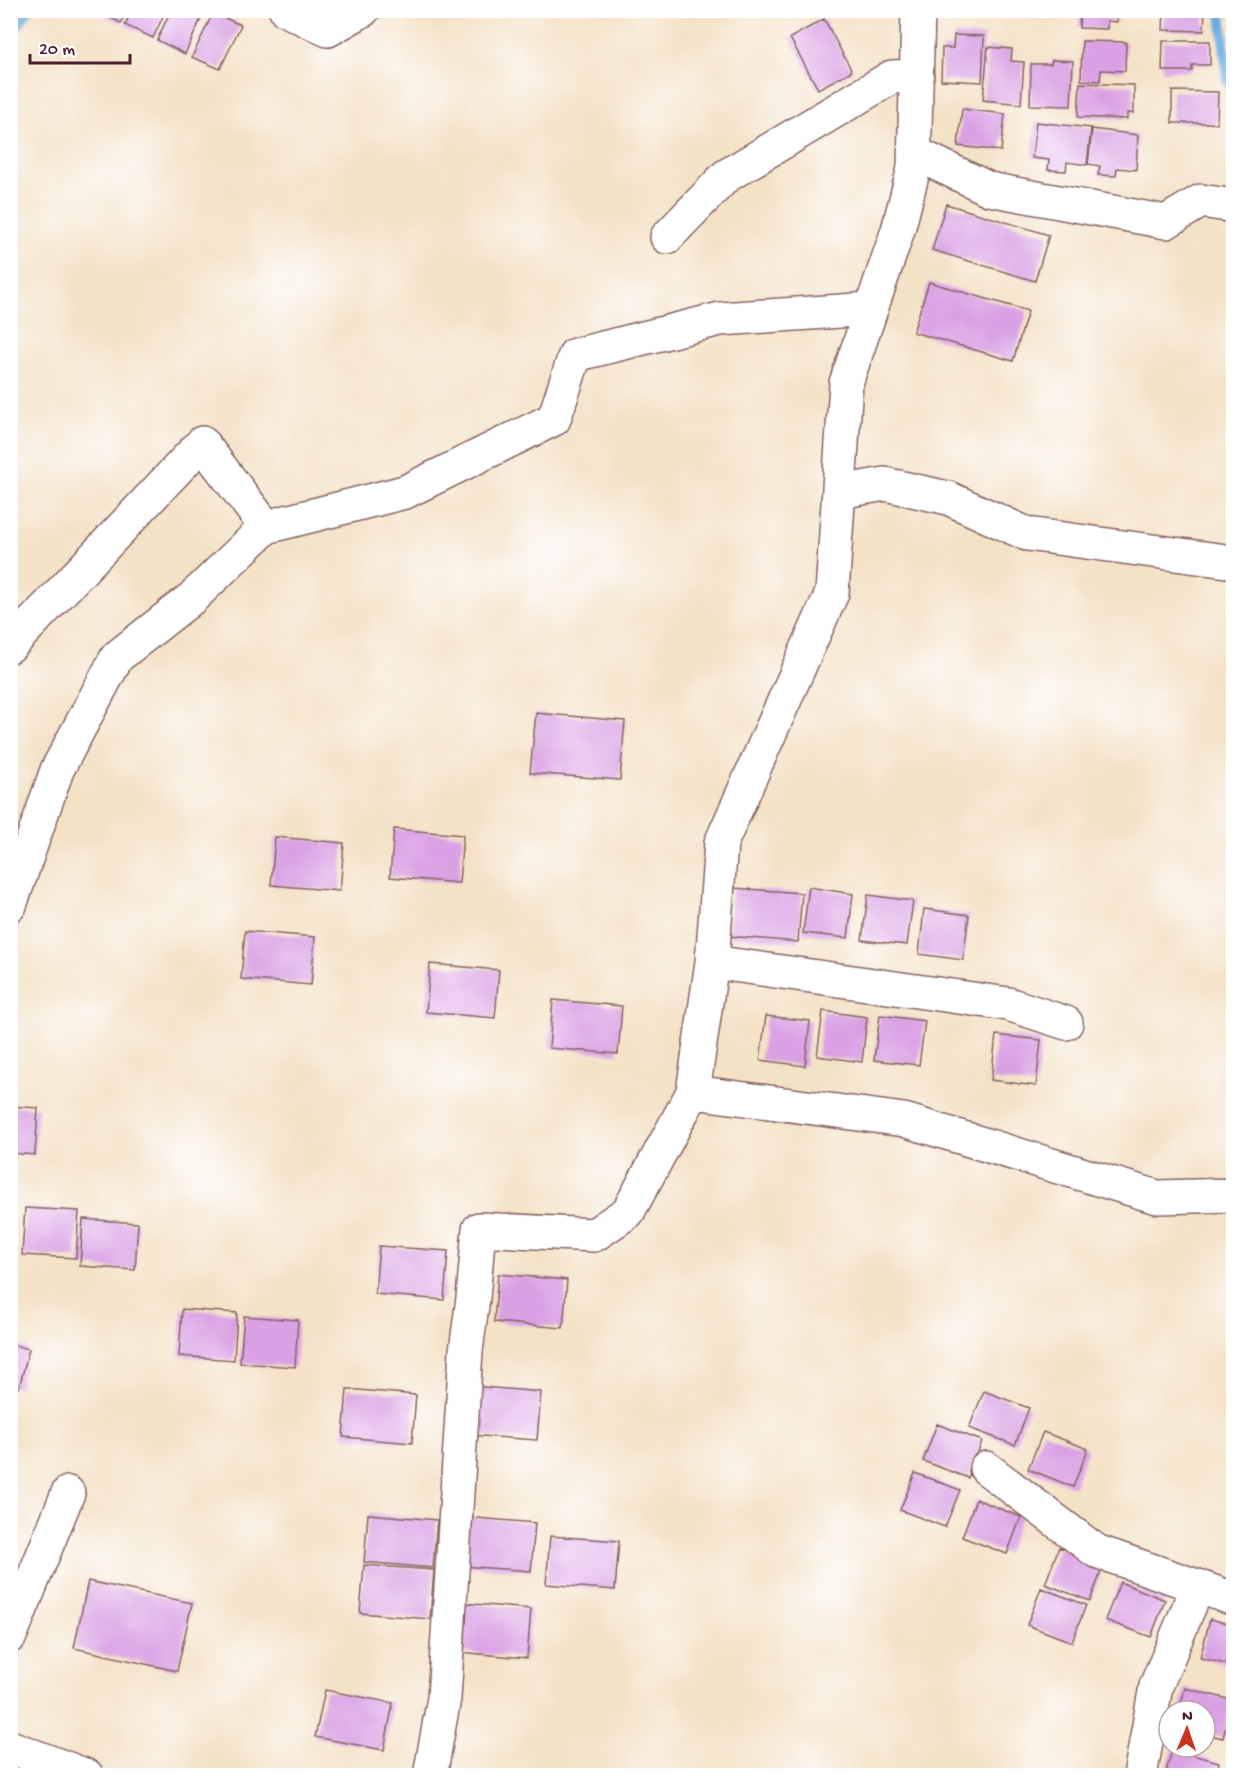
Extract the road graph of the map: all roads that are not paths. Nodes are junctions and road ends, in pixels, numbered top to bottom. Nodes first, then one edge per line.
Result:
1 (286, 10) edge
2 (363, 10) edge
3 (918, 10) edge
4 (917, 76) junction
5 (915, 153) junction
6 (1233, 206) edge
7 (668, 237) dead end
8 (870, 309) junction
9 (839, 492) junction
10 (266, 527) junction
11 (1233, 562) edge
12 (10, 646) edge
13 (10, 905) edge
14 (712, 962) junction
15 (1066, 1023) dead end
16 (693, 1092) junction
17 (1233, 1195) edge
18 (987, 1468) dead end
19 (68, 1493) dead end
20 (1198, 1586) junction
21 (1233, 1599) edge
22 (10, 1636) edge
23 (10, 1747) edge
24 (87, 1776) edge
25 (430, 1776) edge
26 (1140, 1776) edge

1 - 2 street
3 - 4 street
4 - 5 street
4 - 7 street
5 - 6 street
5 - 8 street
8 - 9 street
8 - 10 street
9 - 11 street
9 - 14 street
10 - 12 street
10 - 13 street
14 - 15 street
14 - 16 street
16 - 17 street
16 - 25 street
18 - 20 street
19 - 22 street
20 - 21 street
20 - 26 street
23 - 24 street

